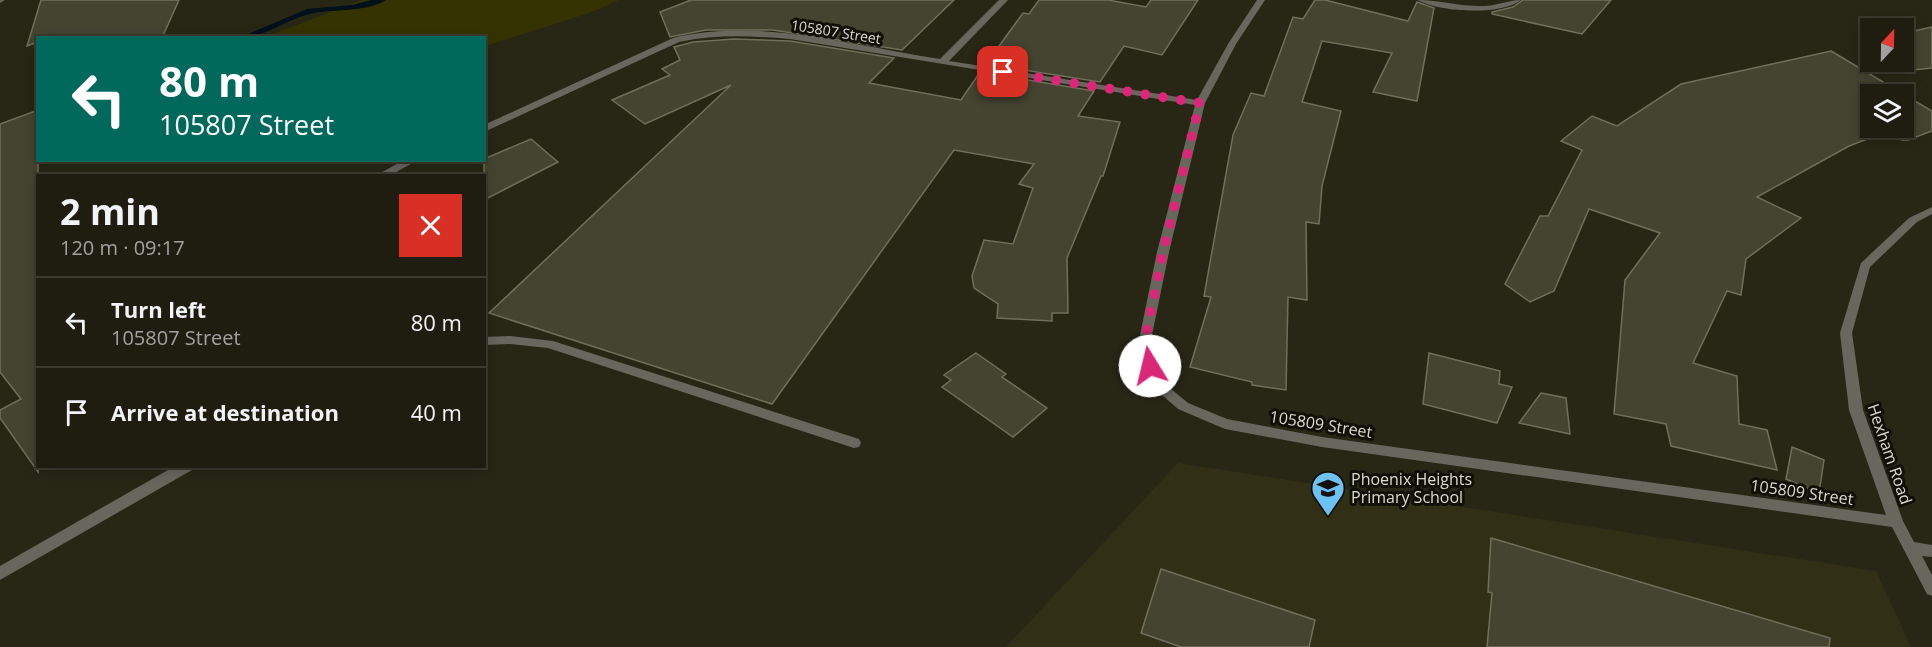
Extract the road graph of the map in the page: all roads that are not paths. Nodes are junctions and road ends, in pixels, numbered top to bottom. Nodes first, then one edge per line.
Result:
1 (1004, 0) edge
2 (1261, 0) edge
3 (1422, 0) edge
4 (1517, 0) edge
5 (943, 63) junction
6 (1200, 103) junction
7 (486, 128) edge
8 (409, 162) edge
9 (384, 174) edge
10 (1932, 210) edge
11 (486, 341) edge
12 (854, 443) dead end
13 (184, 468) edge
14 (1896, 522) junction
15 (1910, 548) junction
16 (1932, 551) edge
17 (0, 574) edge
18 (1932, 589) edge

1 - 5 street
2 - 6 street, 105809 Street
3 - 4 street
5 - 6 street, 105807 Street
5 - 7 street, 105807 Street
6 - 14 street, 105809 Street
8 - 9 street
10 - 14 street, Hexham Road
11 - 12 street
13 - 17 street
14 - 15 street, Hexham Road
15 - 16 street
15 - 18 street, Hexham Road

